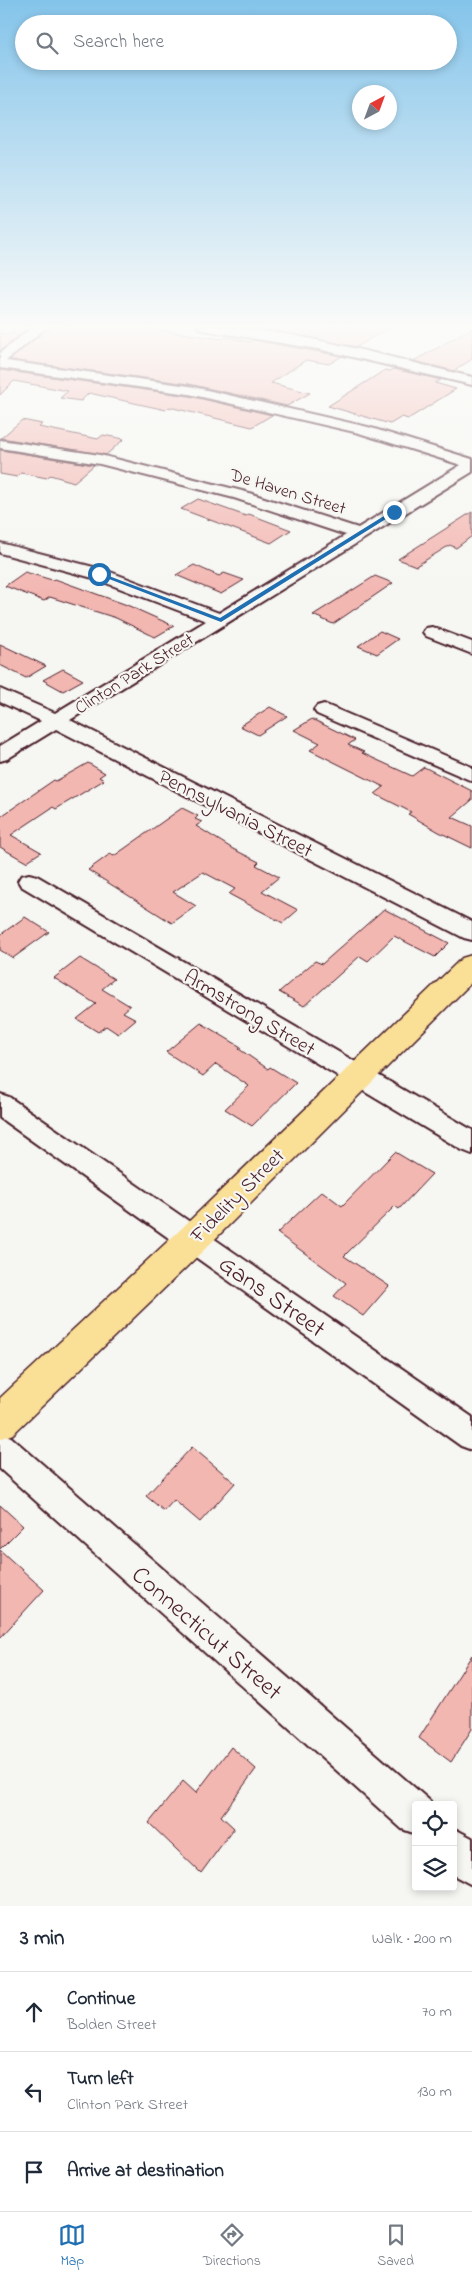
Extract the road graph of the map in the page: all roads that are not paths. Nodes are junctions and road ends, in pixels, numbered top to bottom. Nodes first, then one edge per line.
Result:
1 (298, 415) edge
2 (0, 444) edge
3 (472, 465) edge
4 (359, 534) junction
5 (0, 548) edge
6 (221, 620) junction
7 (432, 632) dead end
8 (472, 648) edge
9 (0, 695) edge
10 (324, 710) dead end
11 (56, 721) junction
12 (0, 755) edge
13 (472, 775) edge
14 (29, 881) dead end
15 (472, 932) edge
16 (472, 965) edge
17 (358, 1076) junction
18 (0, 1104) edge
19 (472, 1143) edge
20 (193, 1239) junction
21 (0, 1422) edge
22 (472, 1435) edge
23 (0, 1448) edge
24 (412, 1811) edge
25 (457, 1852) edge
26 (472, 1865) edge

1 - 3 street
2 - 4 street, De Haven Street
3 - 4 street, Clinton Park Street
4 - 6 street, Clinton Park Street
5 - 6 street
6 - 11 street, Clinton Park Street
7 - 8 street
9 - 11 street, Pennsylvania Street
10 - 13 street
11 - 12 street, Clinton Park Street
11 - 15 street, Pennsylvania Street
14 - 17 street, Armstrong Street
16 - 17 main road, Fidelity Street
17 - 19 street, Armstrong Street
17 - 20 main road, Fidelity Street
18 - 20 street, Gans Street
20 - 21 main road, Fidelity Street
20 - 22 street, Gans Street
23 - 24 street, Connecticut Street
25 - 26 street

